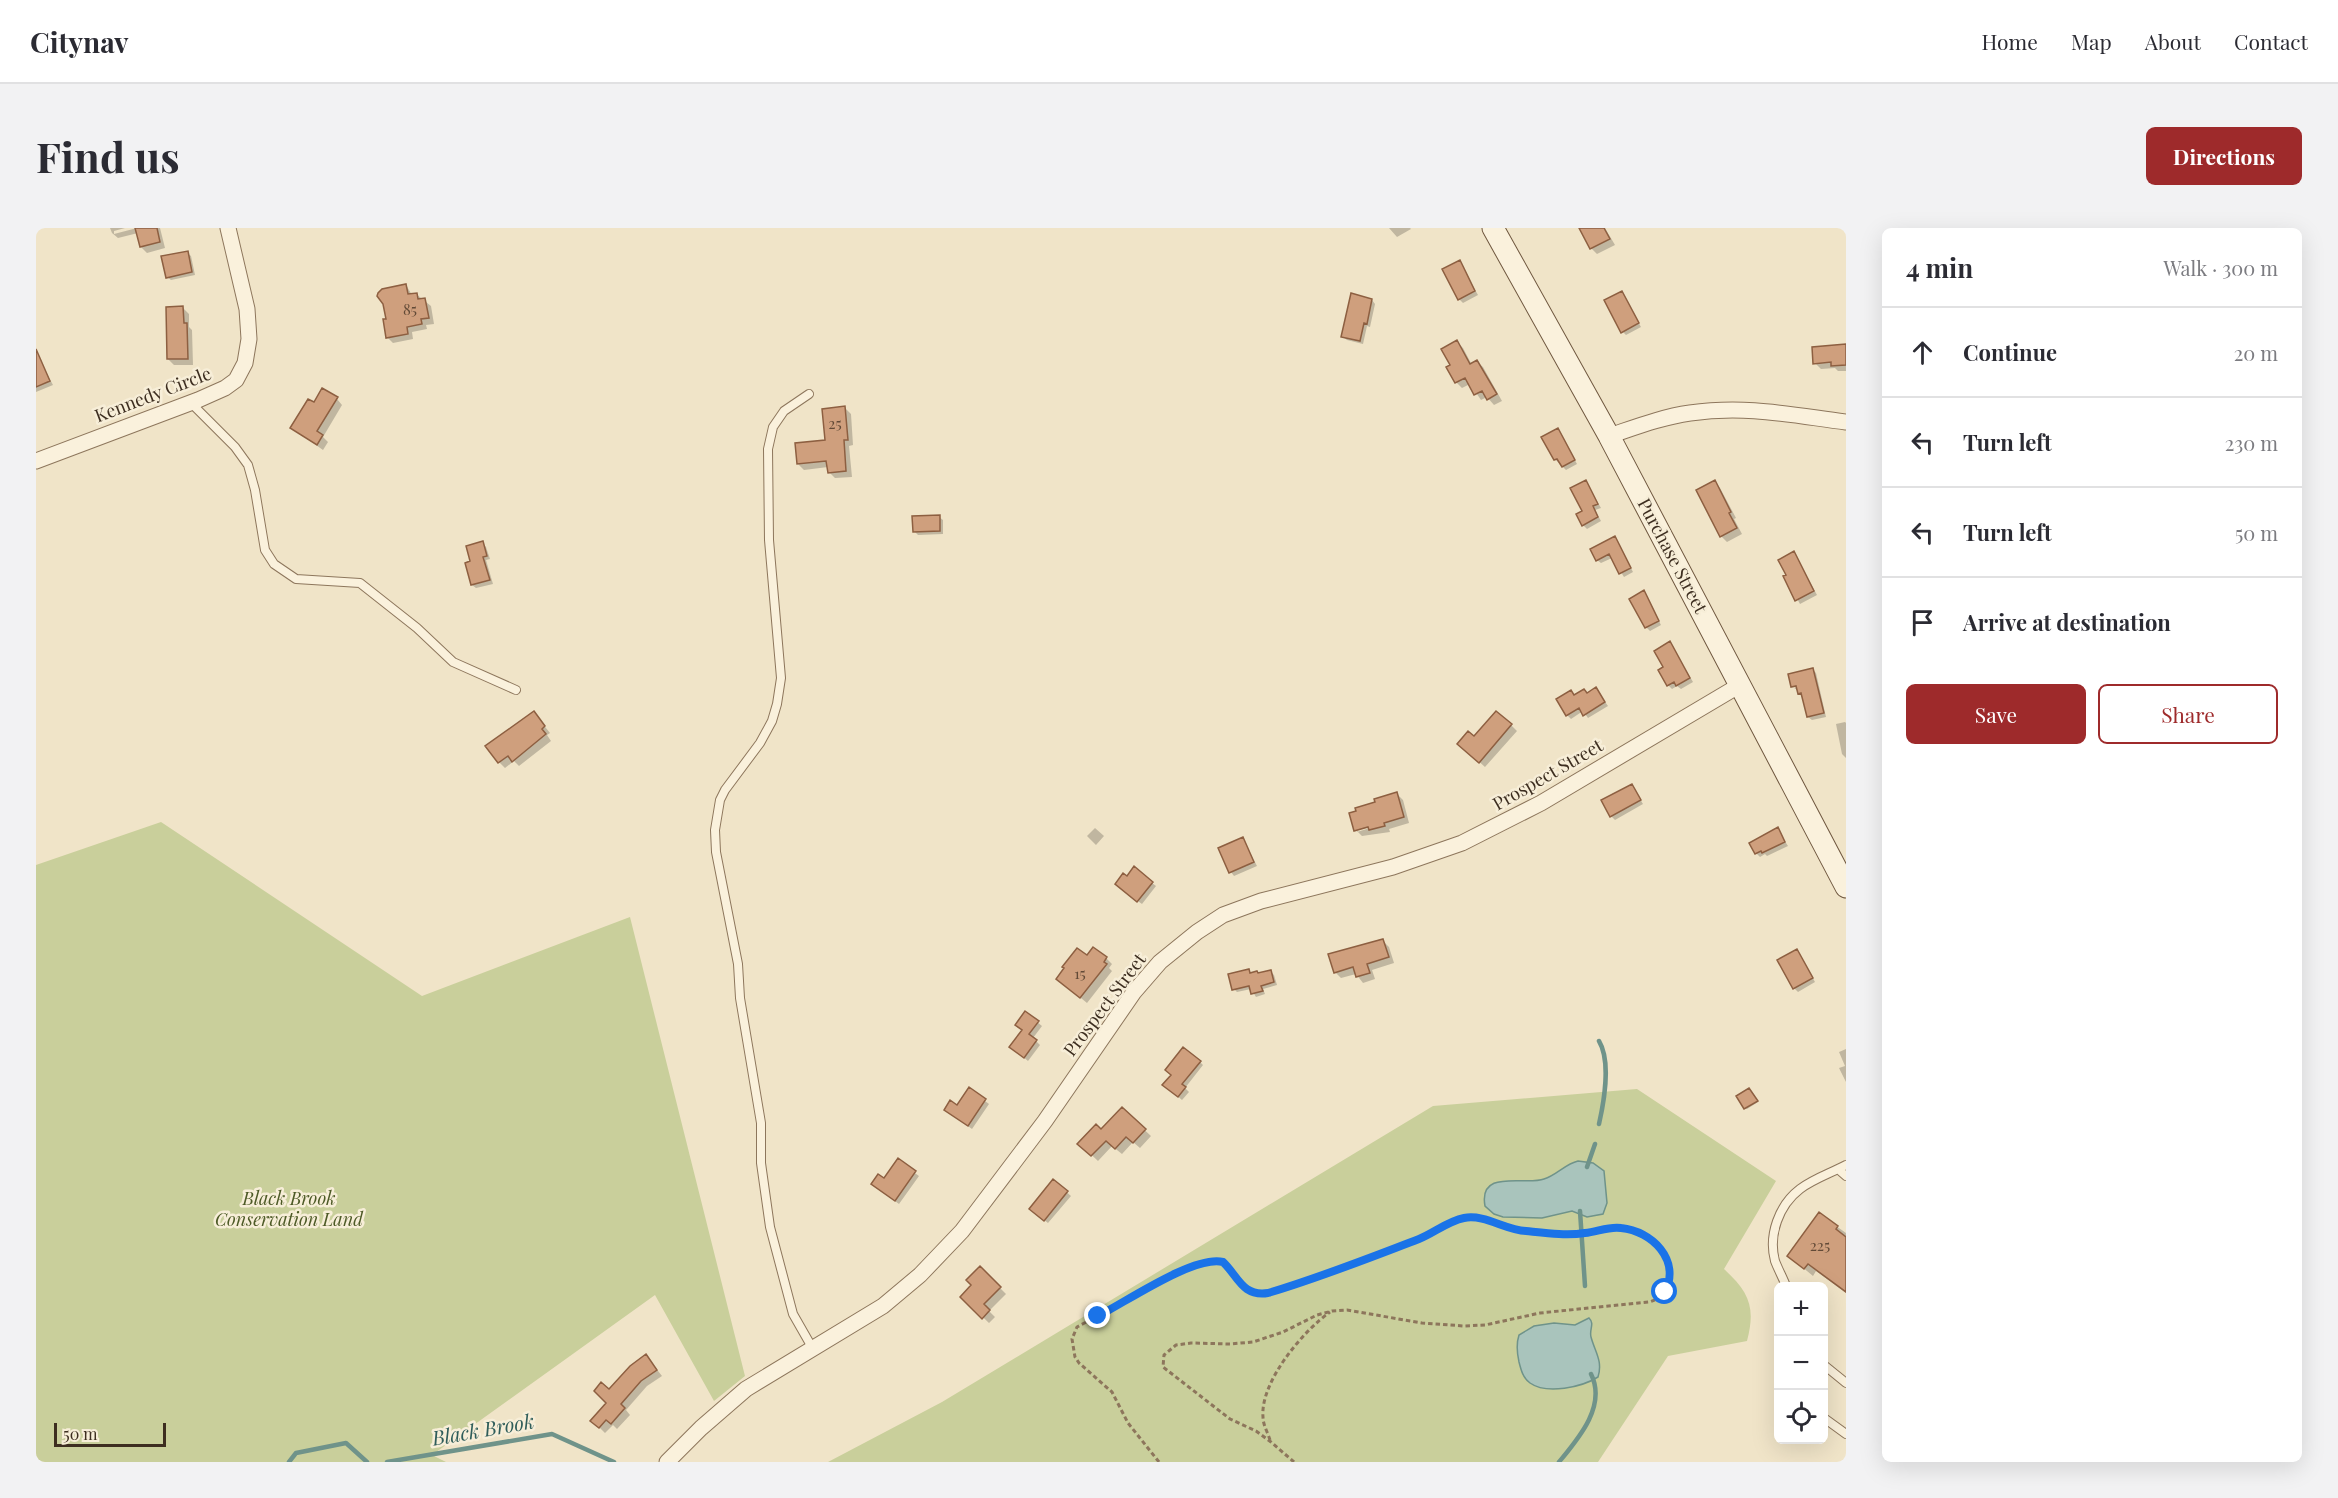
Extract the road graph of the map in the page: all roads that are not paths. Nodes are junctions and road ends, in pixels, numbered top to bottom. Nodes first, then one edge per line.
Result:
1 (228, 228) edge
2 (1493, 228) edge
3 (809, 394) dead end
4 (191, 403) junction
5 (1846, 422) edge
6 (1610, 436) junction
7 (36, 461) edge
8 (1740, 686) junction
9 (516, 690) dead end
10 (1846, 887) edge
11 (1846, 1165) edge
12 (1838, 1169) junction
13 (1846, 1176) edge
14 (1784, 1282) edge
15 (813, 1349) junction
16 (1828, 1368) edge
17 (1846, 1383) edge
18 (1828, 1421) edge
19 (1846, 1434) edge
20 (667, 1462) edge

1 - 4 street, Kennedy Circle
2 - 6 street, Purchase Street
3 - 15 lane
4 - 7 street, Kennedy Circle
4 - 9 lane
5 - 6 street
6 - 8 street, Purchase Street
8 - 10 street, Purchase Street
8 - 15 street, Prospect Street
11 - 12 lane
12 - 13 lane
12 - 14 lane
15 - 20 street, Prospect Street
16 - 17 lane
18 - 19 lane

